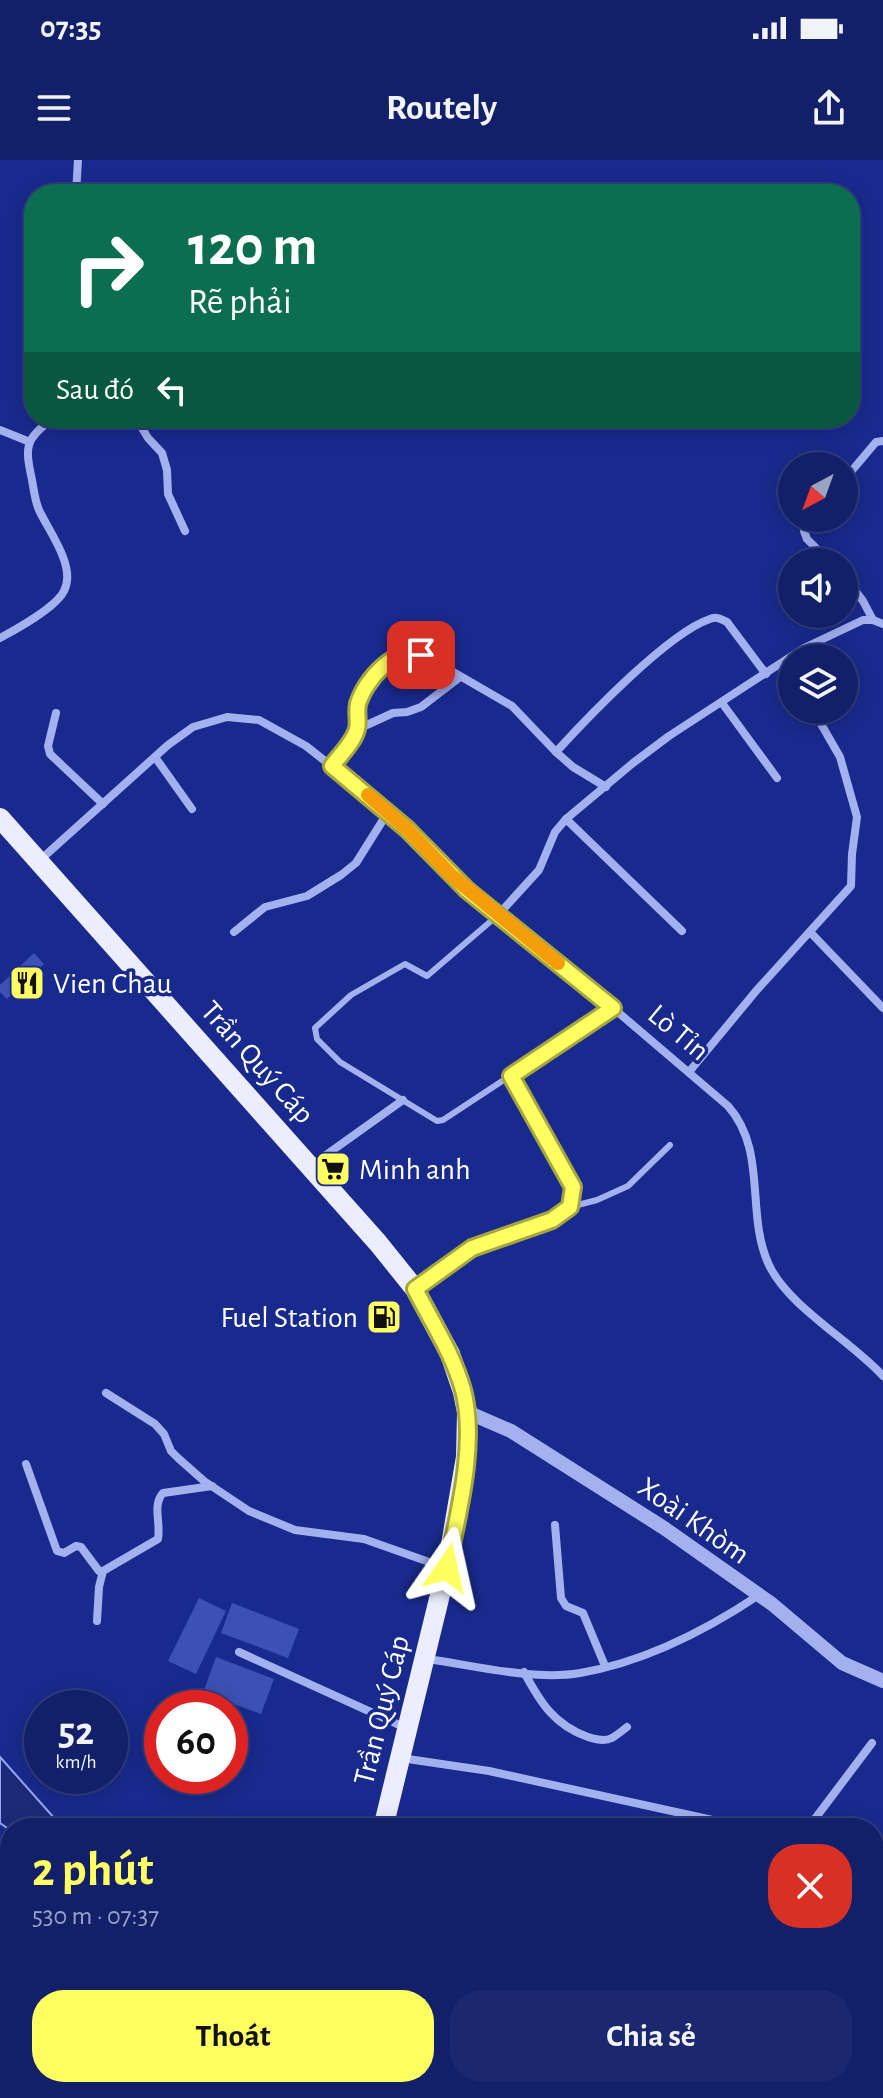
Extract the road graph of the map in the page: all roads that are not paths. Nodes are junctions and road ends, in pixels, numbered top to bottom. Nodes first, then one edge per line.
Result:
1 (78, 160) edge
2 (77, 184) edge
3 (40, 428) edge
4 (142, 428) edge
5 (0, 430) edge
6 (883, 441) edge
7 (30, 442) junction
8 (858, 463) edge
9 (185, 531) dead end
10 (804, 532) edge
11 (816, 548) edge
12 (858, 594) edge
13 (873, 620) junction
14 (883, 624) edge
15 (0, 638) edge
16 (821, 644) edge
17 (778, 668) edge
18 (766, 674) junction
19 (460, 677) junction
20 (722, 703) junction
21 (56, 713) dead end
22 (821, 724) edge
23 (358, 729) junction
24 (556, 752) junction
25 (155, 757) junction
26 (332, 766) junction
27 (777, 778) dead end
28 (606, 787) junction
29 (103, 804) junction
30 (192, 809) dead end
31 (388, 812) junction
32 (0, 818) edge
33 (566, 819) junction
34 (39, 861) junction
35 (498, 915) junction
36 (682, 931) dead end
37 (234, 932) dead end
38 (810, 932) junction
39 (613, 1008) junction
40 (883, 1008) edge
41 (689, 1072) junction
42 (511, 1076) junction
43 (403, 1100) junction
44 (670, 1145) dead end
45 (311, 1166) junction
46 (570, 1207) junction
47 (415, 1289) junction
48 (883, 1376) edge
49 (106, 1393) dead end
50 (467, 1412) junction
51 (26, 1464) dead end
52 (212, 1486) junction
53 (555, 1525) dead end
54 (447, 1568) junction
55 (103, 1571) junction
56 (759, 1595) junction
57 (97, 1621) dead end
58 (239, 1652) dead end
59 (426, 1659) junction
60 (605, 1666) junction
61 (524, 1672) junction
62 (883, 1681) edge
63 (627, 1727) dead end
64 (406, 1728) junction
65 (872, 1743) dead end
66 (401, 1758) junction
67 (386, 1818) edge
68 (703, 1818) edge
69 (816, 1818) edge

1 - 2 street
3 - 7 street
4 - 9 street
5 - 7 street
6 - 8 street
7 - 15 street
10 - 11 street
12 - 13 street
13 - 14 street
13 - 16 street
17 - 18 street
18 - 20 street
18 - 24 street
19 - 23 street
19 - 23 street
19 - 24 street
20 - 27 street
20 - 28 street
21 - 29 street
22 - 38 street
23 - 26 street
24 - 28 street
25 - 26 street, Lò Tỉn
25 - 29 street, Lò Tỉn
25 - 30 street
26 - 31 street, Lò Tỉn
28 - 33 street
29 - 34 street, Lò Tỉn
31 - 35 street, Lò Tỉn
31 - 37 street
32 - 34 main road, Trần Quý Cáp
33 - 35 street
33 - 36 street
34 - 45 main road, Trần Quý Cáp
35 - 39 street, Lò Tỉn
35 - 43 lane
38 - 40 street
38 - 41 street
39 - 41 street, Lò Tỉn
39 - 42 lane
41 - 48 street, Lò Tỉn
42 - 43 lane
42 - 46 street
43 - 45 street
44 - 46 lane
45 - 47 main road, Trần Quý Cáp
46 - 47 street
47 - 50 main road, Trần Quý Cáp
49 - 52 street
50 - 54 main road, Trần Quý Cáp
50 - 56 street, Xoài Khòm
51 - 55 street
52 - 54 street
52 - 55 street
53 - 60 street
54 - 59 main road, Trần Quý Cáp
55 - 57 street
56 - 60 street
56 - 62 street, Xoài Khòm
58 - 64 street
59 - 61 street
59 - 64 main road, Trần Quý Cáp
60 - 61 street
61 - 63 street
64 - 66 main road, Trần Quý Cáp
65 - 69 street
66 - 67 main road, Trần Quý Cáp
66 - 68 street

